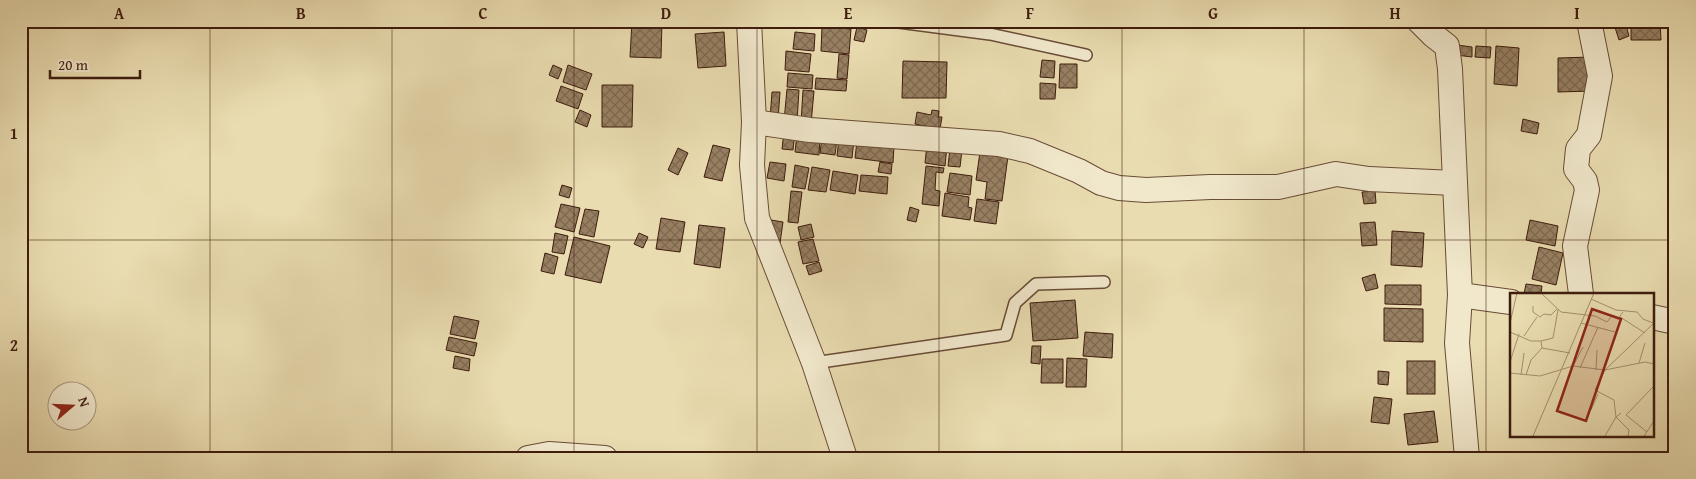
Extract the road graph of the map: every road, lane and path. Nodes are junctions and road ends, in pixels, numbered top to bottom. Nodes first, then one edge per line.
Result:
1 (749, 21) edge
2 (891, 21) edge
3 (1419, 21) edge
4 (1589, 21) edge
5 (1086, 55) dead end
6 (754, 122) junction
7 (1454, 183) junction
8 (1104, 282) dead end
9 (1581, 293) edge
10 (1460, 295) junction
11 (1510, 302) edge
12 (1654, 317) edge
13 (1675, 322) edge
14 (814, 363) junction
15 (528, 458) edge
16 (605, 458) edge
17 (846, 458) edge
18 (1467, 458) edge

1 - 6 street
2 - 5 lane
3 - 7 street
4 - 9 street
6 - 7 street
6 - 14 street
7 - 10 street
8 - 14 lane
10 - 11 street
10 - 18 street
12 - 13 street
14 - 17 street
15 - 16 street

